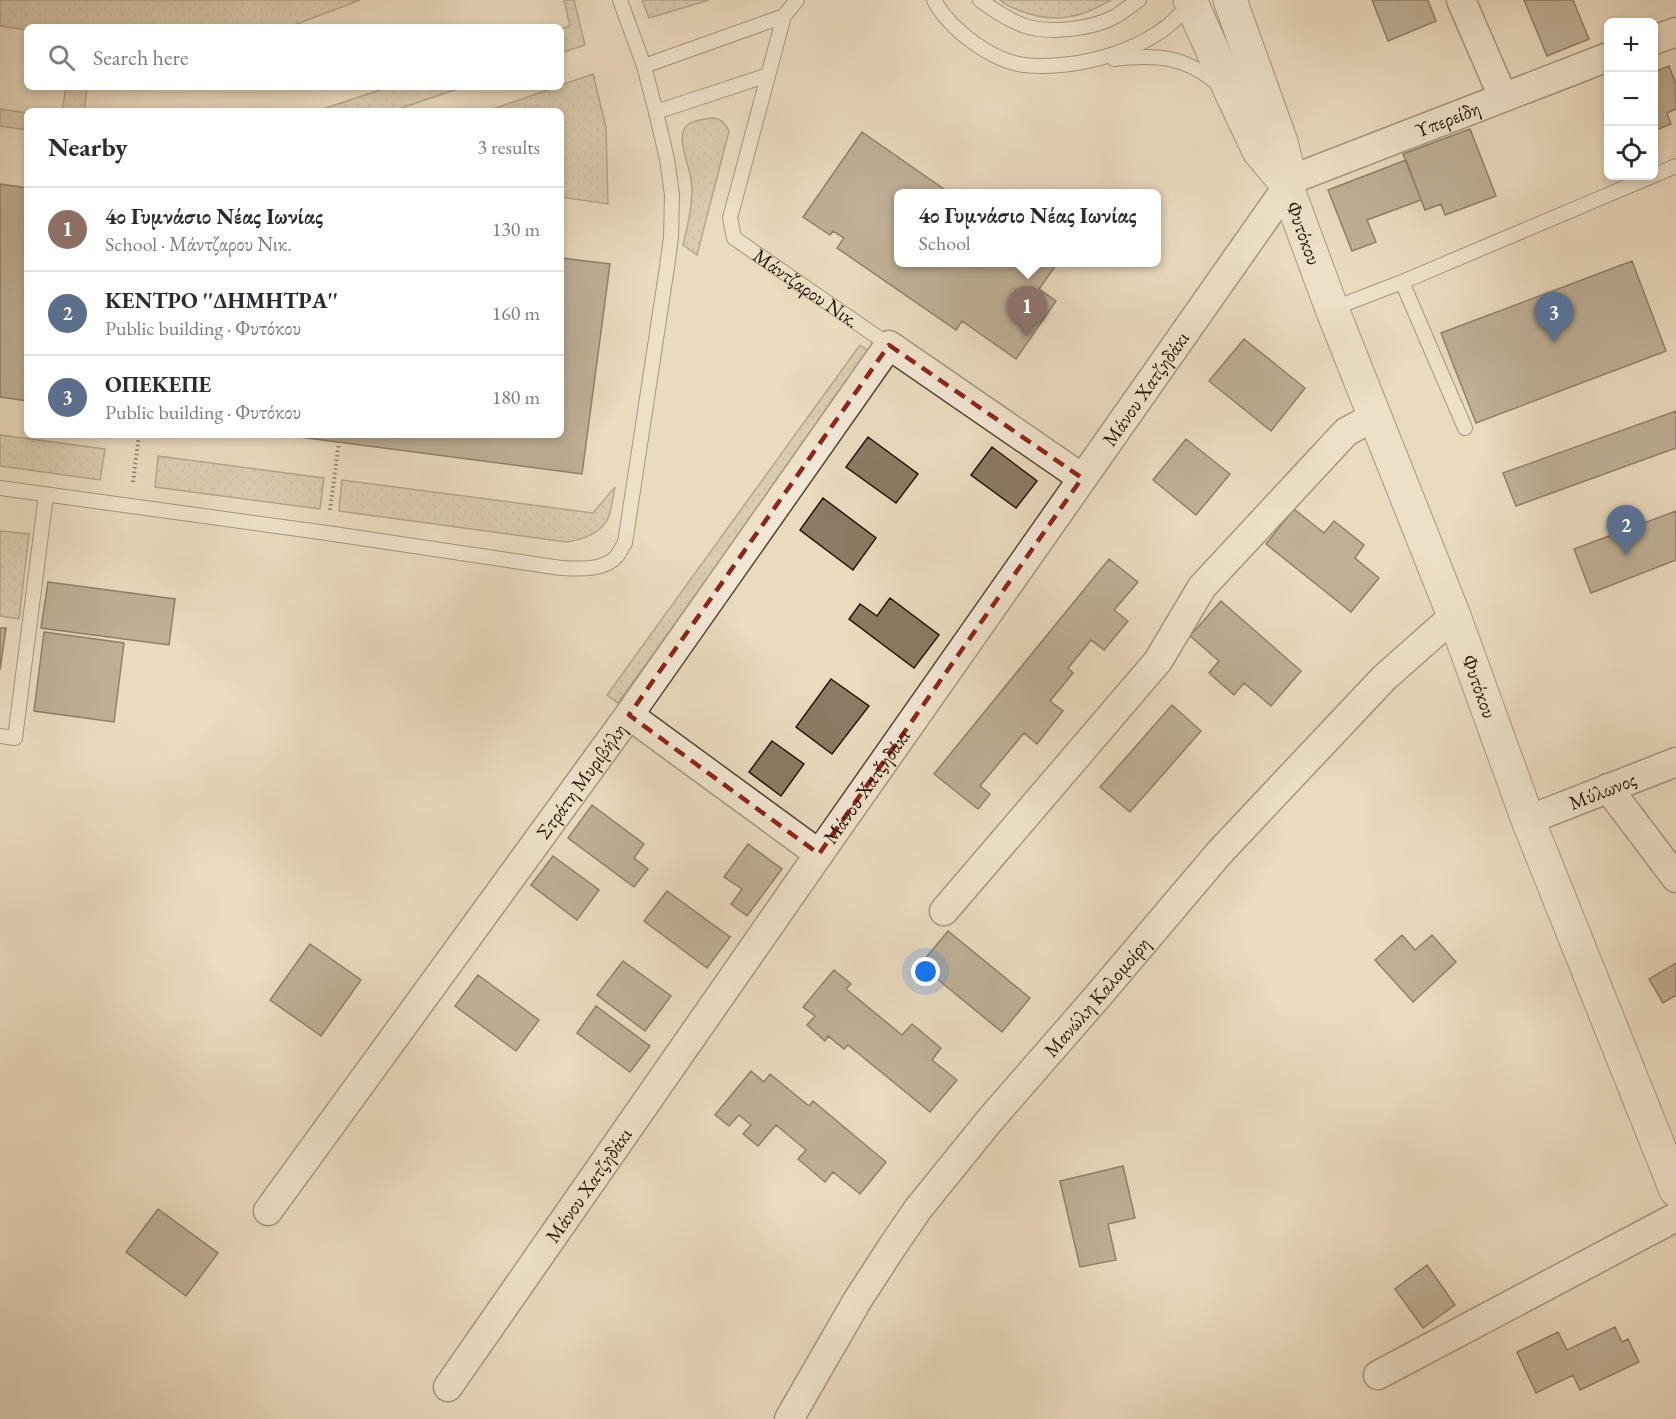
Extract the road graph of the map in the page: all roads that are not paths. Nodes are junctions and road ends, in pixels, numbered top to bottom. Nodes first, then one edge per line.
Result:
1 (620, 0) edge
2 (797, 0) edge
3 (934, 0) edge
4 (980, 0) edge
5 (1139, 0) edge
6 (1191, 0) edge
7 (1230, 0) edge
8 (1461, 0) edge
9 (784, 16) junction
10 (1676, 32) edge
11 (1658, 38) edge
12 (1604, 59) edge
13 (1091, 62) junction
14 (644, 66) junction
15 (768, 75) junction
16 (1232, 94) junction
17 (1503, 97) junction
18 (656, 112) junction
19 (1676, 166) edge
20 (1286, 184) junction
21 (1402, 282) junction
22 (1332, 309) junction
23 (889, 345) junction
24 (1374, 416) junction
25 (1465, 428) dead end
26 (1082, 478) junction
27 (0, 489) edge
28 (46, 495) junction
29 (1454, 616) junction
30 (629, 715) junction
31 (0, 736) edge
32 (1676, 762) edge
33 (1608, 788) junction
34 (1528, 820) junction
35 (819, 854) junction
36 (1676, 878) edge
37 (944, 911) dead end
38 (1676, 1190) edge
39 (268, 1211) dead end
40 (1676, 1217) edge
41 (1378, 1375) dead end
42 (448, 1387) dead end
43 (789, 1419) edge

1 - 14 lane
2 - 9 lane, Μάντζαρου Νικ.
3 - 13 lane
4 - 5 lane
6 - 13 lane
6 - 16 street, Φυτόκου
7 - 20 street, Φυτόκου
8 - 17 street
9 - 14 lane
9 - 15 lane, Μάντζαρου Νικ.
10 - 11 street
12 - 17 street, Υπερείδη
13 - 16 lane
14 - 18 lane
15 - 18 lane
15 - 23 lane, Μάντζαρου Νικ.
16 - 20 street, Φυτόκου
17 - 20 street, Υπερείδη
18 - 28 lane
19 - 21 lane
20 - 22 street, Φυτόκου
20 - 26 street, Μάνου Χατζηδάκι
21 - 22 lane
21 - 25 lane
22 - 24 street, Φυτόκου
23 - 26 street, Μάντζαρου Νικ.
23 - 30 street, Στράτη Μυριβήλη
24 - 29 street, Φυτόκου
24 - 37 street
26 - 35 street, Μάνου Χατζηδάκι
27 - 28 lane
28 - 31 lane
29 - 34 street, Φυτόκου
29 - 43 street, Μανώλη Καλομοίρη
30 - 35 street
30 - 39 street, Στράτη Μυριβήλη
32 - 33 street, Μύλωνος
33 - 34 street, Μύλωνος
33 - 36 street
34 - 38 street, Φυτόκου
35 - 42 street, Μάνου Χατζηδάκι
40 - 41 street

